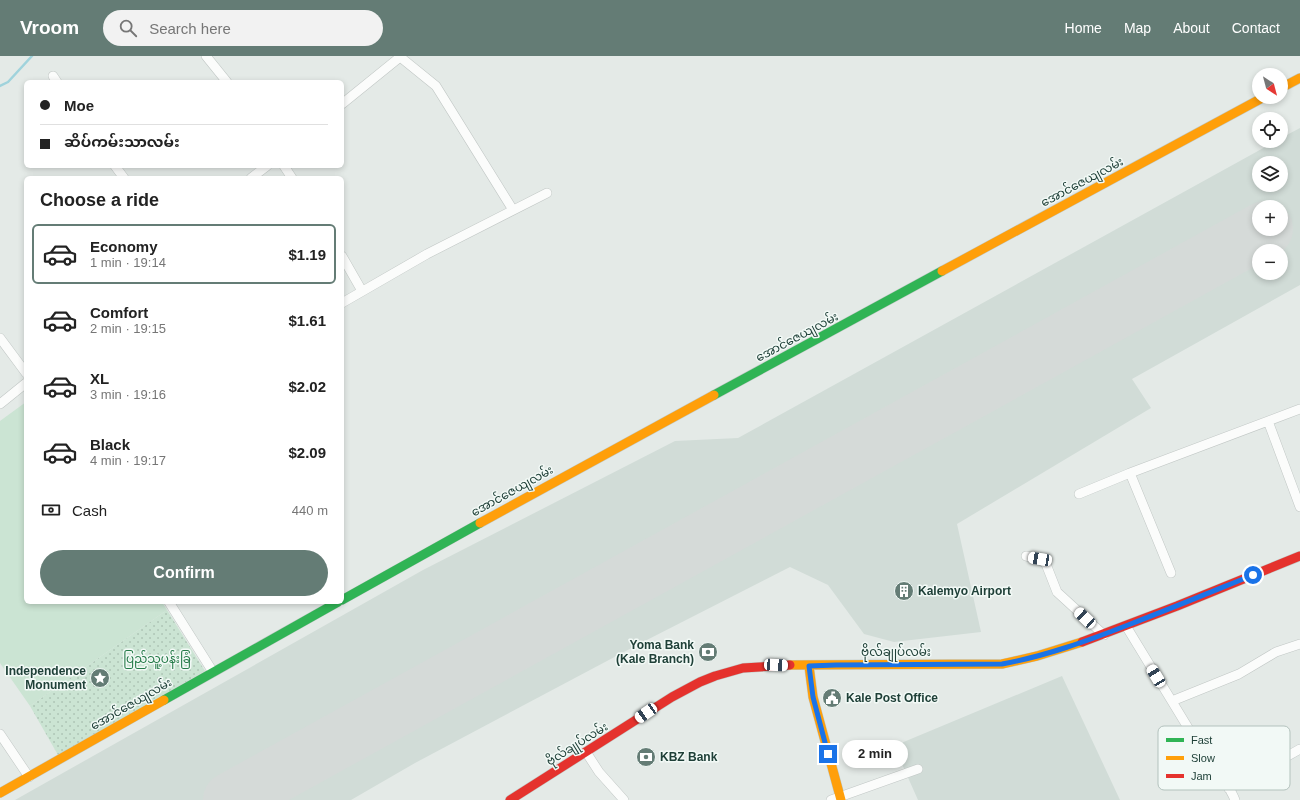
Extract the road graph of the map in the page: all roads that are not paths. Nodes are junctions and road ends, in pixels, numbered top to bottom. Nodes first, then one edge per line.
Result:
1 (206, 56) edge
2 (399, 56) edge
3 (1300, 78) edge
4 (224, 80) edge
5 (1288, 84) edge
6 (344, 102) edge
7 (1252, 104) edge
8 (264, 168) edge
9 (254, 176) edge
10 (546, 193) dead end
11 (512, 210) junction
12 (344, 260) edge
13 (362, 291) junction
14 (344, 302) edge
15 (0, 338) edge
16 (24, 370) edge
17 (24, 385) edge
18 (0, 404) edge
19 (1300, 409) edge
20 (1268, 421) junction
21 (1130, 473) junction
22 (1079, 494) dead end
23 (1300, 507) edge
24 (1026, 556) dead end
25 (1300, 556) edge
26 (1171, 573) dead end
27 (344, 599) edge
28 (170, 604) edge
29 (334, 604) edge
30 (1126, 626) junction
31 (1104, 635) junction
32 (1300, 644) edge
33 (809, 666) junction
34 (213, 672) junction
35 (1172, 701) junction
36 (1188, 726) edge
37 (0, 734) edge
38 (1300, 749) edge
39 (586, 752) junction
40 (1290, 755) edge
41 (918, 769) dead end
42 (29, 777) junction
43 (1229, 790) edge
44 (0, 793) edge
45 (837, 799) edge
46 (510, 800) edge
47 (624, 800) edge
48 (1234, 800) edge

1 - 4 street
2 - 6 street
2 - 11 street
3 - 5 main road
7 - 27 main road, အောင်ဇေယျလမ်း
8 - 9 street
10 - 11 street
11 - 13 street
12 - 13 street
13 - 14 street
15 - 16 street
17 - 18 street
19 - 20 street
20 - 21 street
20 - 23 street
21 - 22 street
21 - 26 street
24 - 31 street
25 - 30 main road, ဗိုလ်ချုပ်လမ်း
28 - 34 street
29 - 34 main road, အောင်ဇေယျလမ်း
30 - 31 main road, ဗိုလ်ချုပ်လမ်း
30 - 35 street
31 - 33 main road, ဗိုလ်ချုပ်လမ်း
32 - 35 street
33 - 39 main road, ဗိုလ်ချုပ်လမ်း
33 - 45 main road
34 - 42 main road, အောင်ဇေယျလမ်း
35 - 36 street
37 - 42 street
38 - 40 street
39 - 46 main road, ဗိုလ်ချုပ်လမ်း
39 - 47 street
41 - 45 street
42 - 44 main road, အောင်ဇေယျလမ်း
43 - 48 street

